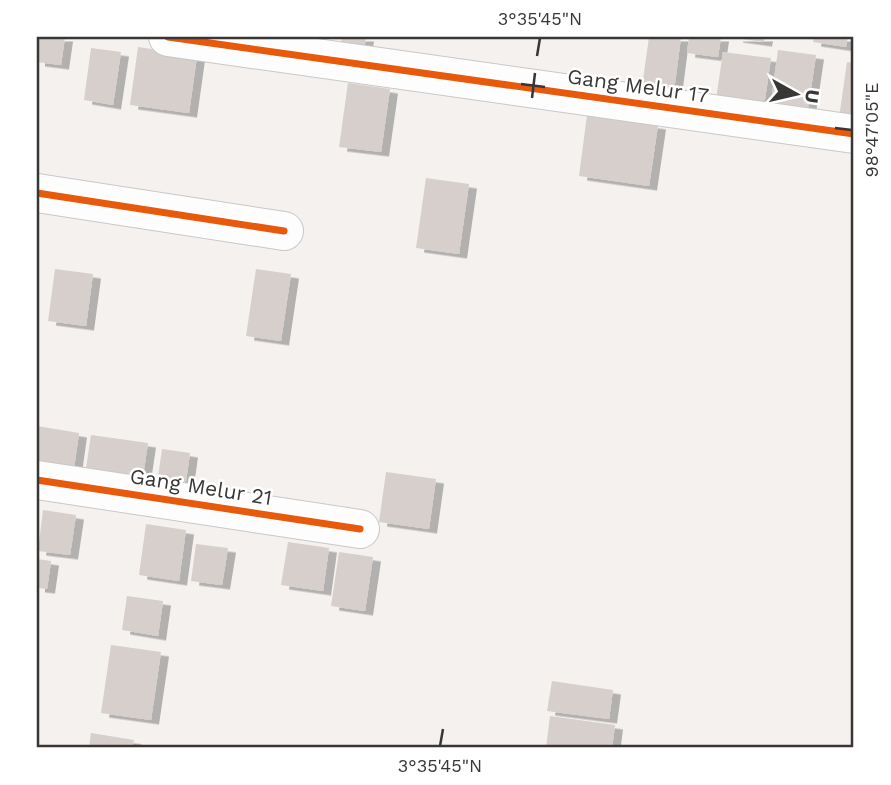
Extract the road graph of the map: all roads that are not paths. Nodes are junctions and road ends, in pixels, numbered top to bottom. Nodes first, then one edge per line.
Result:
1 (168, 37) edge
2 (854, 134) edge
3 (37, 193) edge
4 (284, 231) dead end
5 (37, 480) edge
6 (360, 529) dead end

1 - 2 street, Gang Melur 17
3 - 4 street
5 - 6 street, Gang Melur 21

